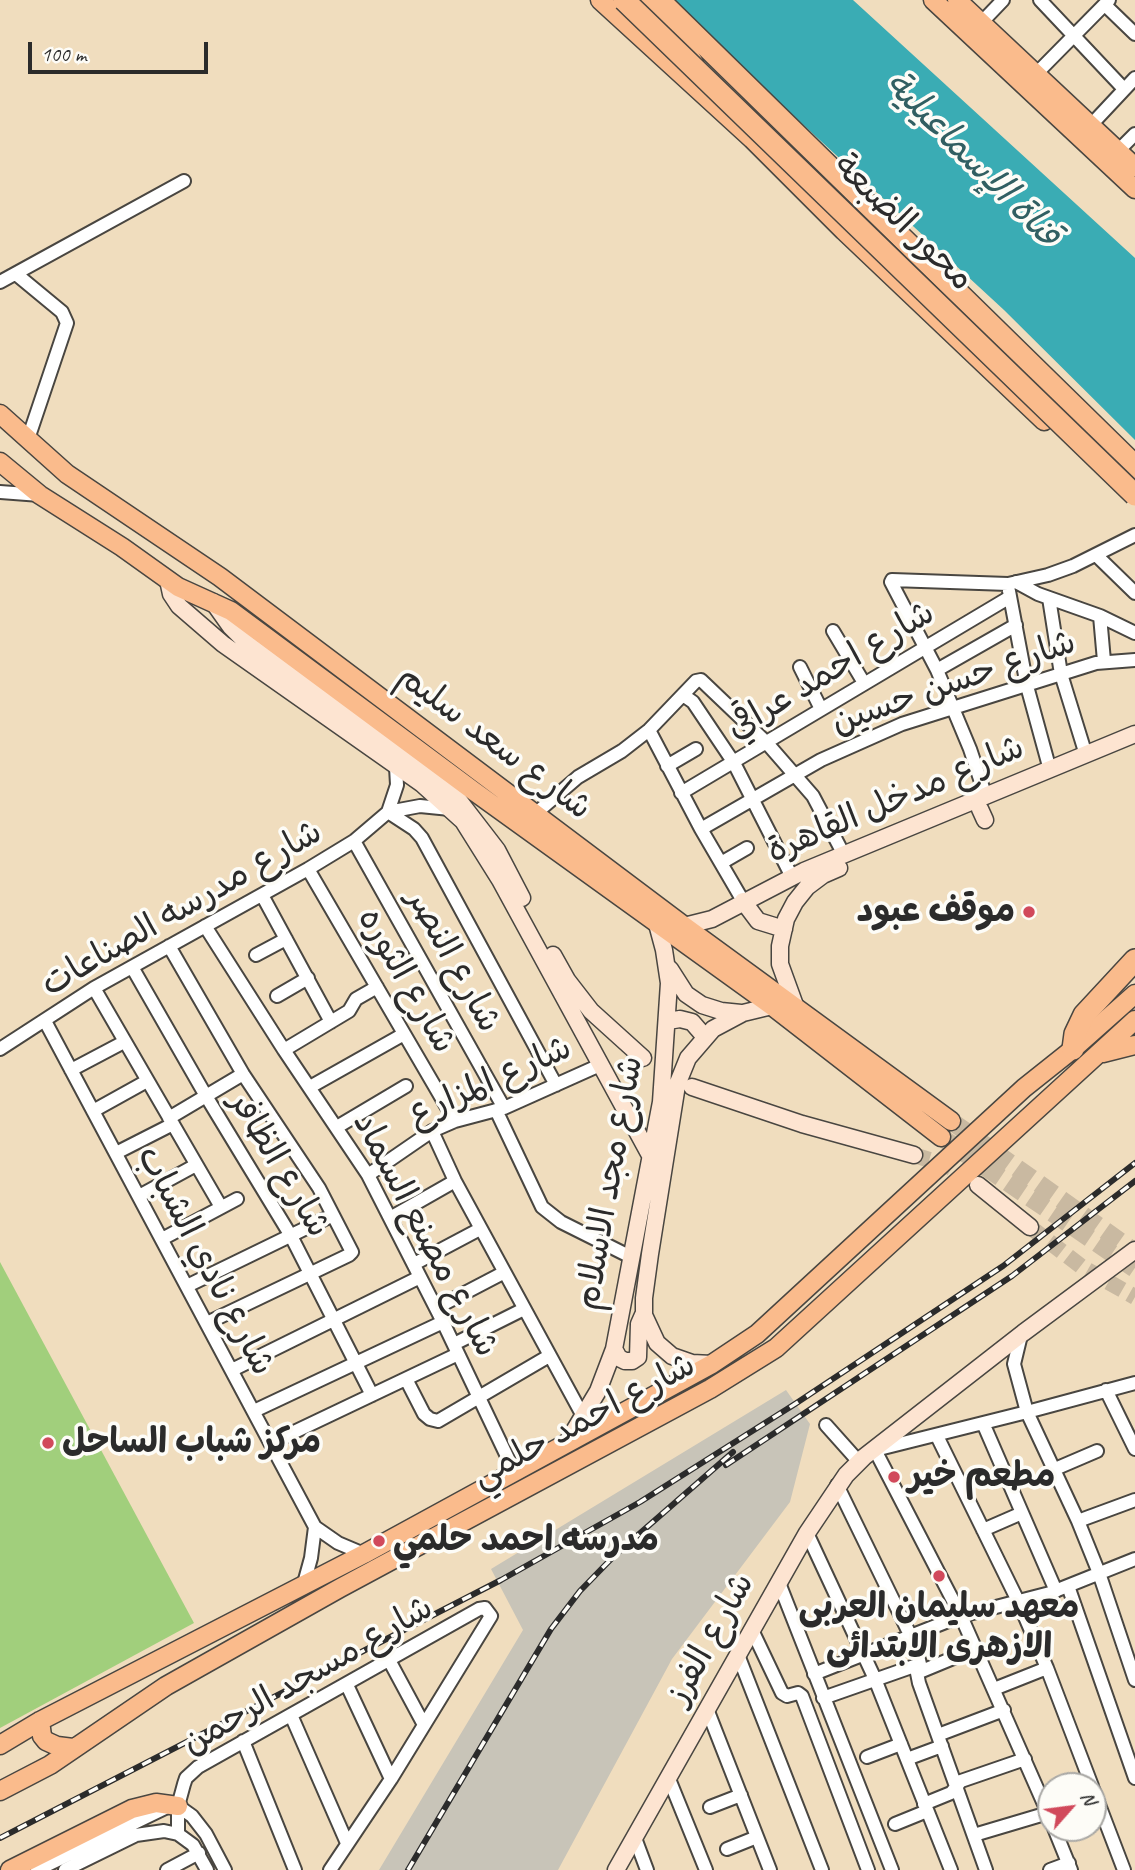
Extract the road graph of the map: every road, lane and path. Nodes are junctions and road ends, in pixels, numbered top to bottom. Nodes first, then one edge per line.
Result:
1 (600, 0) edge
2 (623, 0) edge
3 (643, 0) edge
4 (659, 0) edge
5 (933, 0) edge
6 (1003, 0) edge
7 (1040, 0) edge
8 (959, 1) edge
9 (1101, 3) edge
10 (981, 23) junction
11 (1135, 34) edge
12 (1074, 36) junction
13 (694, 63) junction
14 (1036, 74) junction
15 (1135, 78) edge
16 (1124, 89) junction
17 (1091, 125) junction
18 (1135, 134) edge
19 (1118, 151) junction
20 (1135, 167) edge
21 (184, 181) dead end
22 (1135, 189) edge
23 (16, 274) junction
24 (0, 282) edge
25 (0, 414) edge
26 (28, 439) junction
27 (0, 462) edge
28 (1135, 466) edge
29 (1135, 479) edge
30 (0, 492) edge
31 (40, 495) junction
32 (1135, 495) edge
33 (1135, 509) edge
34 (156, 534) junction
35 (1135, 535) edge
36 (1096, 555) junction
37 (139, 559) junction
38 (220, 577) junction
39 (168, 580) junction
40 (1011, 587) junction
41 (1135, 593) edge
42 (1049, 598) junction
43 (213, 602) junction
44 (1100, 616) junction
45 (1016, 625) junction
46 (833, 631) dead end
47 (1135, 633) edge
48 (926, 647) junction
49 (1135, 660) edge
50 (1104, 661) junction
51 (800, 667) dead end
52 (937, 670) junction
53 (1061, 674) junction
54 (864, 684) junction
55 (1027, 686) junction
56 (683, 695) junction
57 (952, 708) junction
58 (821, 709) junction
59 (649, 730) junction
60 (1135, 734) edge
61 (766, 742) junction
62 (1135, 745) edge
63 (696, 748) dead end
64 (1086, 755) junction
65 (734, 762) junction
66 (667, 766) junction
67 (396, 767) junction
68 (1050, 770) junction
69 (796, 775) junction
70 (681, 793) junction
71 (754, 799) junction
72 (451, 809) junction
73 (984, 809) junction
74 (388, 812) junction
75 (535, 814) junction
76 (701, 829) junction
77 (354, 841) junction
78 (747, 848) dead end
79 (844, 855) junction
80 (721, 863) junction
81 (308, 869) junction
82 (792, 877) junction
83 (262, 895) junction
84 (744, 901) junction
85 (657, 925) junction
86 (205, 926) junction
87 (684, 926) junction
88 (784, 929) junction
89 (286, 939) junction
90 (169, 946) junction
91 (256, 955) dead end
92 (1135, 960) edge
93 (666, 964) junction
94 (132, 967) junction
95 (308, 978) junction
96 (377, 987) junction
97 (94, 988) junction
98 (1135, 994) edge
99 (277, 996) dead end
100 (772, 1006) junction
101 (796, 1008) junction
102 (743, 1013) junction
103 (1135, 1020) edge
104 (45, 1021) junction
105 (668, 1021) junction
106 (331, 1022) junction
107 (404, 1034) junction
108 (705, 1037) junction
109 (124, 1041) junction
110 (1135, 1045) edge
111 (0, 1049) edge
112 (1073, 1049) junction
113 (284, 1050) junction
114 (1099, 1054) junction
115 (643, 1058) dead end
116 (600, 1065) junction
117 (71, 1070) junction
118 (243, 1074) junction
119 (148, 1081) junction
120 (556, 1085) junction
121 (406, 1086) dead end
122 (310, 1087) junction
123 (692, 1087) dead end
124 (206, 1096) junction
125 (500, 1109) junction
126 (93, 1111) junction
127 (171, 1121) junction
128 (455, 1121) junction
129 (951, 1121) tunnel mouth
130 (337, 1127) junction
131 (432, 1131) junction
132 (941, 1137) tunnel mouth
133 (116, 1153) junction
134 (914, 1155) tunnel mouth
135 (652, 1159) junction
136 (196, 1166) junction
137 (368, 1175) junction
138 (455, 1181) junction
139 (978, 1185) tunnel mouth
140 (139, 1196) junction
141 (237, 1199) dead end
142 (221, 1207) junction
143 (333, 1215) junction
144 (390, 1218) junction
145 (1030, 1227) tunnel mouth
146 (480, 1229) junction
147 (291, 1236) junction
148 (1135, 1237) edge
149 (162, 1238) junction
150 (1135, 1250) edge
151 (631, 1257) junction
152 (414, 1264) junction
153 (503, 1273) junction
154 (311, 1274) junction
155 (420, 1277) junction
156 (187, 1286) junction
157 (436, 1308) junction
158 (524, 1309) junction
159 (644, 1315) junction
160 (334, 1320) junction
161 (443, 1322) junction
162 (207, 1324) junction
163 (1021, 1335) junction
164 (456, 1349) junction
165 (614, 1349) junction
166 (549, 1356) junction
167 (356, 1363) junction
168 (712, 1364) junction
169 (232, 1370) junction
170 (406, 1379) junction
171 (1135, 1383) edge
172 (1105, 1390) junction
173 (372, 1395) junction
174 (480, 1397) junction
175 (254, 1411) junction
176 (1027, 1412) junction
177 (584, 1418) junction
178 (983, 1423) junction
179 (825, 1425) dead end
180 (937, 1436) junction
181 (568, 1441) junction
182 (271, 1443) junction
183 (1135, 1449) edge
184 (875, 1450) junction
185 (1097, 1451) dead end
186 (859, 1462) junction
187 (1055, 1469) junction
188 (514, 1471) junction
189 (837, 1485) junction
190 (1135, 1500) edge
191 (1022, 1513) junction
192 (1078, 1521) junction
193 (315, 1527) junction
194 (983, 1530) junction
195 (807, 1533) junction
196 (365, 1554) junction
197 (1135, 1559) edge
198 (1099, 1573) junction
199 (779, 1583) junction
200 (303, 1587) junction
201 (1062, 1588) junction
202 (1018, 1603) junction
203 (961, 1616) junction
204 (752, 1630) junction
205 (910, 1636) junction
206 (975, 1649) junction
207 (864, 1654) junction
208 (738, 1655) junction
209 (389, 1660) junction
210 (1047, 1668) junction
211 (919, 1669) junction
212 (814, 1674) junction
213 (875, 1679) junction
214 (1135, 1679) edge
215 (347, 1685) junction
216 (994, 1689) junction
217 (823, 1698) junction
218 (707, 1709) junction
219 (1004, 1710) junction
220 (291, 1715) junction
221 (40, 1721) junction
222 (424, 1725) junction
223 (940, 1740) junction
224 (1129, 1740) edge
225 (243, 1741) junction
226 (901, 1744) junction
227 (0, 1745) edge
228 (73, 1748) junction
229 (867, 1757) dead end
230 (907, 1759) junction
231 (1025, 1759) junction
232 (1086, 1772) edge
233 (1135, 1778) edge
234 (390, 1779) junction
235 (669, 1779) junction
236 (956, 1787) junction
237 (1037, 1788) edge
238 (0, 1791) edge
239 (741, 1795) junction
240 (178, 1806) junction
241 (710, 1807) dead end
242 (926, 1807) junction
243 (1037, 1819) edge
244 (895, 1824) dead end
245 (1107, 1827) edge
246 (178, 1835) junction
247 (974, 1835) junction
248 (757, 1837) junction
249 (635, 1838) junction
250 (1060, 1842) edge
251 (347, 1843) junction
252 (727, 1849) dead end
253 (199, 1853) junction
254 (1135, 1857) edge
255 (1122, 1866) edge
256 (1070, 1867) edge
257 (10, 1870) edge
258 (37, 1870) edge
259 (65, 1870) edge
260 (167, 1870) edge
261 (207, 1870) edge
262 (225, 1870) edge
263 (295, 1870) edge
264 (330, 1870) edge
265 (616, 1870) edge
266 (647, 1870) edge
267 (706, 1870) edge
268 (770, 1870) edge
269 (822, 1870) edge
270 (868, 1870) edge
271 (892, 1870) edge
272 (951, 1870) edge
273 (986, 1870) edge
274 (1050, 1870) edge

1 - 33 main road
2 - 13 main road
2 - 32 highway, محور الضبعة, bridge
3 - 13 main road
4 - 28 highway, محور الضبعة
5 - 22 main road
6 - 10 street
7 - 12 street
8 - 10 main road
9 - 11 street
9 - 12 street
10 - 14 main road
12 - 14 street
12 - 16 street
13 - 29 main road
14 - 17 main road
15 - 16 street
16 - 17 street
17 - 19 main road
18 - 19 street
19 - 20 main road
21 - 23 street
23 - 24 street
23 - 26 street
25 - 26 main road, شارع سعد سليم
26 - 34 main road, شارع سعد سليم
27 - 31 main road, شارع سعد سليم
30 - 31 street
31 - 37 main road, شارع سعد سليم
34 - 37 main road
34 - 38 main road, شارع سعد سليم
35 - 36 street
36 - 40 street
36 - 41 street
37 - 39 main road, شارع سعد سليم
38 - 43 main road
38 - 75 main road, شارع سعد سليم
39 - 43 main road, شارع سعد سليم
39 - 67 street, شارع سعد سليم
40 - 42 street
40 - 45 street
40 - 48 street, شارع احمد عراقي
40 - 48 street
42 - 44 street
42 - 53 street
43 - 85 main road, شارع سعد سليم
43 - 115 street
44 - 47 street
44 - 50 street
45 - 52 street
45 - 55 street
46 - 54 street
48 - 52 street
48 - 54 street, شارع احمد عراقي
49 - 50 street, شارع حسن حسين
50 - 53 street, شارع حسن حسين
51 - 58 street
52 - 57 street
53 - 55 street, شارع حسن حسين
53 - 64 street
54 - 58 street, شارع احمد عراقي
55 - 57 street, شارع حسن حسين
55 - 68 street
56 - 59 street
56 - 61 street
56 - 65 street
57 - 69 street, شارع حسن حسين
57 - 73 street
58 - 61 street, شارع احمد عراقي
59 - 66 street
59 - 75 street
60 - 64 street, شارع مدخل القاهرة
61 - 65 street, شارع احمد عراقي
61 - 69 street
62 - 73 street, شارع مدخل القاهرة
63 - 66 street
64 - 68 street, شارع مدخل القاهرة
65 - 70 street, شارع احمد عراقي
65 - 71 street
66 - 70 street
67 - 72 street, شارع سعد سليم
67 - 74 street
68 - 73 street, شارع مدخل القاهرة
69 - 71 street, شارع حسن حسين
69 - 79 street
70 - 76 street
71 - 76 street, شارع حسن حسين
71 - 82 street
72 - 74 street
72 - 116 street, شارع سعد سليم
73 - 79 street, شارع مدخل القاهرة
73 - 88 street, شارع مدخل القاهرة
74 - 77 street, شارع مدرسه الصناعات
74 - 120 street
75 - 87 main road, شارع سعد سليم
76 - 80 street
77 - 81 street, شارع مدرسه الصناعات
77 - 125 street, شارع النصر
78 - 80 street
79 - 82 street, شارع مدخل القاهرة
80 - 84 street
81 - 83 street, شارع مدرسه الصناعات
81 - 96 street, شارع الثوره
82 - 84 street, شارع مدخل القاهرة
83 - 86 street, شارع مدرسه الصناعات
83 - 89 street
84 - 87 street, شارع مدخل القاهرة
84 - 88 street
85 - 93 street, شارع مجد الاسلام
85 - 100 main road, شارع سعد سليم
86 - 90 street, شارع مدرسه الصناعات
86 - 113 street, شارع مصنع السماد
87 - 101 main road, شارع سعد سليم
88 - 101 street, شارع مدخل القاهرة
89 - 91 street
89 - 95 street
90 - 94 street, شارع مدرسه الصناعات
90 - 118 street
92 - 112 highway
93 - 102 street
93 - 105 street, شارع مجد الاسلام
94 - 97 street, شارع مدرسه الصناعات
94 - 124 street, شارع الظافر
95 - 99 street
95 - 106 street
96 - 106 street
96 - 107 street, شارع الثوره
97 - 104 street, شارع مدرسه الصناعات
97 - 109 street
98 - 112 main road, شارع احمد حلمي
100 - 102 street, شارع مجد الاسلام
100 - 132 main road, شارع سعد سليم
101 - 129 main road, شارع سعد سليم
102 - 108 street, شارع مجد الاسلام
103 - 114 main road, شارع احمد حلمي
104 - 111 street, شارع مدرسه الصناعات
104 - 117 street, شارع نادي الشباب
105 - 108 street
105 - 135 street, شارع مجد الاسلام
106 - 113 street
107 - 122 street
107 - 128 street, شارع الثوره
108 - 159 street, شارع مجد الاسلام
109 - 117 street
109 - 119 street
110 - 114 main road
112 - 168 main road, شارع احمد حلمي
113 - 122 street, شارع مصنع السماد
114 - 228 main road, شارع احمد حلمي
116 - 120 street, شارع المزارع
116 - 135 street, شارع سعد سليم
117 - 126 street, شارع نادي الشباب
118 - 124 street
118 - 143 street
119 - 126 street
119 - 127 street
120 - 125 street, شارع المزارع
121 - 130 street
122 - 130 street, شارع مصنع السماد
123 - 134 street
124 - 127 street
124 - 147 street, شارع الظافر
125 - 128 street, شارع المزارع
125 - 151 street, شارع النصر
126 - 133 street, شارع نادي الشباب
127 - 133 street
127 - 136 street
128 - 131 street, شارع المزارع
130 - 137 street, شارع مصنع السماد
131 - 137 street, شارع المزارع
131 - 138 street
133 - 140 street, شارع نادي الشباب
135 - 151 street, شارع مجد الاسلام
136 - 140 street
136 - 142 street
137 - 144 street, شارع مصنع السماد
138 - 144 street
138 - 146 street
139 - 145 street
140 - 149 street, شارع نادي الشباب
141 - 142 street
142 - 149 street
143 - 147 street
143 - 154 street
144 - 152 street, شارع مصنع السماد
146 - 152 street
146 - 153 street
147 - 154 street, شارع الظافر
147 - 156 street
148 - 163 street
149 - 156 street, شارع نادي الشباب
150 - 163 street
151 - 165 street, شارع مجد الاسلام
152 - 155 street, شارع مصنع السماد
153 - 157 street
153 - 158 street
154 - 160 street, شارع الظافر
154 - 162 street
155 - 157 street, شارع مصنع السماد
155 - 160 street
156 - 162 street, شارع نادي الشباب
157 - 161 street, شارع مصنع السماد
158 - 164 street
158 - 166 street
159 - 165 street
159 - 168 street, شارع مجد الاسلام
160 - 167 street, شارع الظافر
160 - 169 street
161 - 164 street, شارع مصنع السماد
161 - 167 street
162 - 169 street, شارع نادي الشباب
163 - 176 street
163 - 184 street, شارع الفرز
164 - 170 street
164 - 174 street, شارع مصنع السماد
165 - 177 street, شارع مجد الاسلام
166 - 174 street, شارع احمد حلمي
166 - 177 street
167 - 173 street, شارع الظافر
167 - 175 street
168 - 181 main road, شارع احمد حلمي
169 - 175 street, شارع نادي الشباب
170 - 173 street
170 - 174 street, شارع احمد حلمي
171 - 172 street
172 - 176 street
172 - 183 street
173 - 182 street
174 - 188 street, شارع مصنع السماد
175 - 182 street, شارع نادي الشباب
176 - 178 street
176 - 187 street
177 - 181 street, شارع مجد الاسلام
178 - 180 street
178 - 191 street
179 - 186 street
180 - 184 street
180 - 194 street
181 - 188 main road, شارع احمد حلمي
182 - 193 street, شارع نادي الشباب
184 - 186 street, شارع الفرز
184 - 203 street
185 - 187 street
186 - 189 street, شارع الفرز
187 - 192 street
188 - 196 main road, شارع احمد حلمي
189 - 195 street, شارع الفرز
189 - 205 street
190 - 192 street
191 - 194 street
191 - 201 street
192 - 198 street
193 - 196 street
193 - 200 street
194 - 202 street
195 - 199 street, شارع الفرز
195 - 207 street
196 - 200 main road, شارع احمد حلمي
197 - 198 street
198 - 201 street
198 - 214 street
199 - 204 street, شارع الفرز
199 - 212 street
200 - 221 main road, شارع احمد حلمي
201 - 202 street
201 - 224 street
202 - 203 street
202 - 210 street
203 - 205 street
203 - 206 street
204 - 208 street, شارع الفرز
204 - 270 street
205 - 207 street
205 - 211 street
206 - 211 street
206 - 216 street
207 - 212 street
207 - 213 street
208 - 218 street, شارع الفرز
208 - 269 street
209 - 215 street, شارع مسجد الرحمن
209 - 222 street
209 - 222 street, شارع مسجد الرحمن
210 - 216 street
210 - 232 street
211 - 213 street
211 - 223 street
212 - 217 street
213 - 217 street
213 - 226 street
215 - 220 street, شارع مسجد الرحمن
215 - 234 street
216 - 219 street
217 - 271 street
218 - 235 street, شارع الفرز
218 - 239 street
219 - 223 street
219 - 231 street
220 - 225 street, شارع مسجد الرحمن
220 - 251 street
221 - 227 main road, شارع احمد حلمي
221 - 228 main road
222 - 234 street
223 - 230 street
223 - 236 street
224 - 233 street
225 - 240 street, شارع مسجد الرحمن
225 - 263 street
226 - 229 street
226 - 230 street
228 - 238 main road, شارع احمد حلمي
230 - 242 street
231 - 236 street
231 - 237 street
234 - 251 street
235 - 249 street, شارع الفرز
235 - 267 street
236 - 242 street
236 - 247 street
239 - 241 street
239 - 248 street
240 - 246 street
240 - 257 main road
240 - 258 street
240 - 262 street
242 - 244 street
242 - 272 street
243 - 247 street
245 - 255 street
246 - 253 street
246 - 259 street
247 - 273 street
248 - 252 street
248 - 268 street
249 - 265 street, شارع الفرز
249 - 266 street
250 - 256 street
251 - 264 street
253 - 260 street
253 - 261 street
254 - 255 street
256 - 274 street

